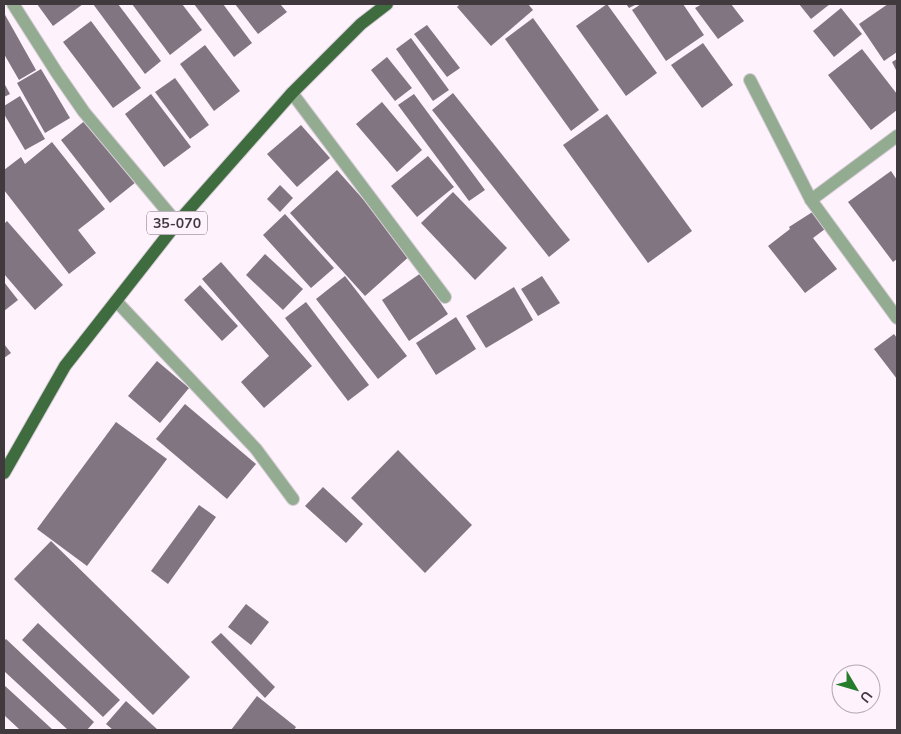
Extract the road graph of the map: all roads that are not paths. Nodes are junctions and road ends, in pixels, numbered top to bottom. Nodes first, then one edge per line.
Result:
1 (13, 4) edge
2 (387, 4) edge
3 (750, 80) dead end
4 (292, 93) junction
5 (897, 136) edge
6 (811, 200) junction
7 (177, 223) junction
8 (445, 297) dead end
9 (117, 302) junction
10 (897, 318) edge
11 (4, 473) edge
12 (294, 499) dead end

1 - 7 street
2 - 4 main road, 35-070
3 - 6 street
4 - 7 main road, 35-070
4 - 8 street
5 - 6 street
6 - 10 street
7 - 9 main road, 35-070
9 - 11 main road, 35-070
9 - 12 street

